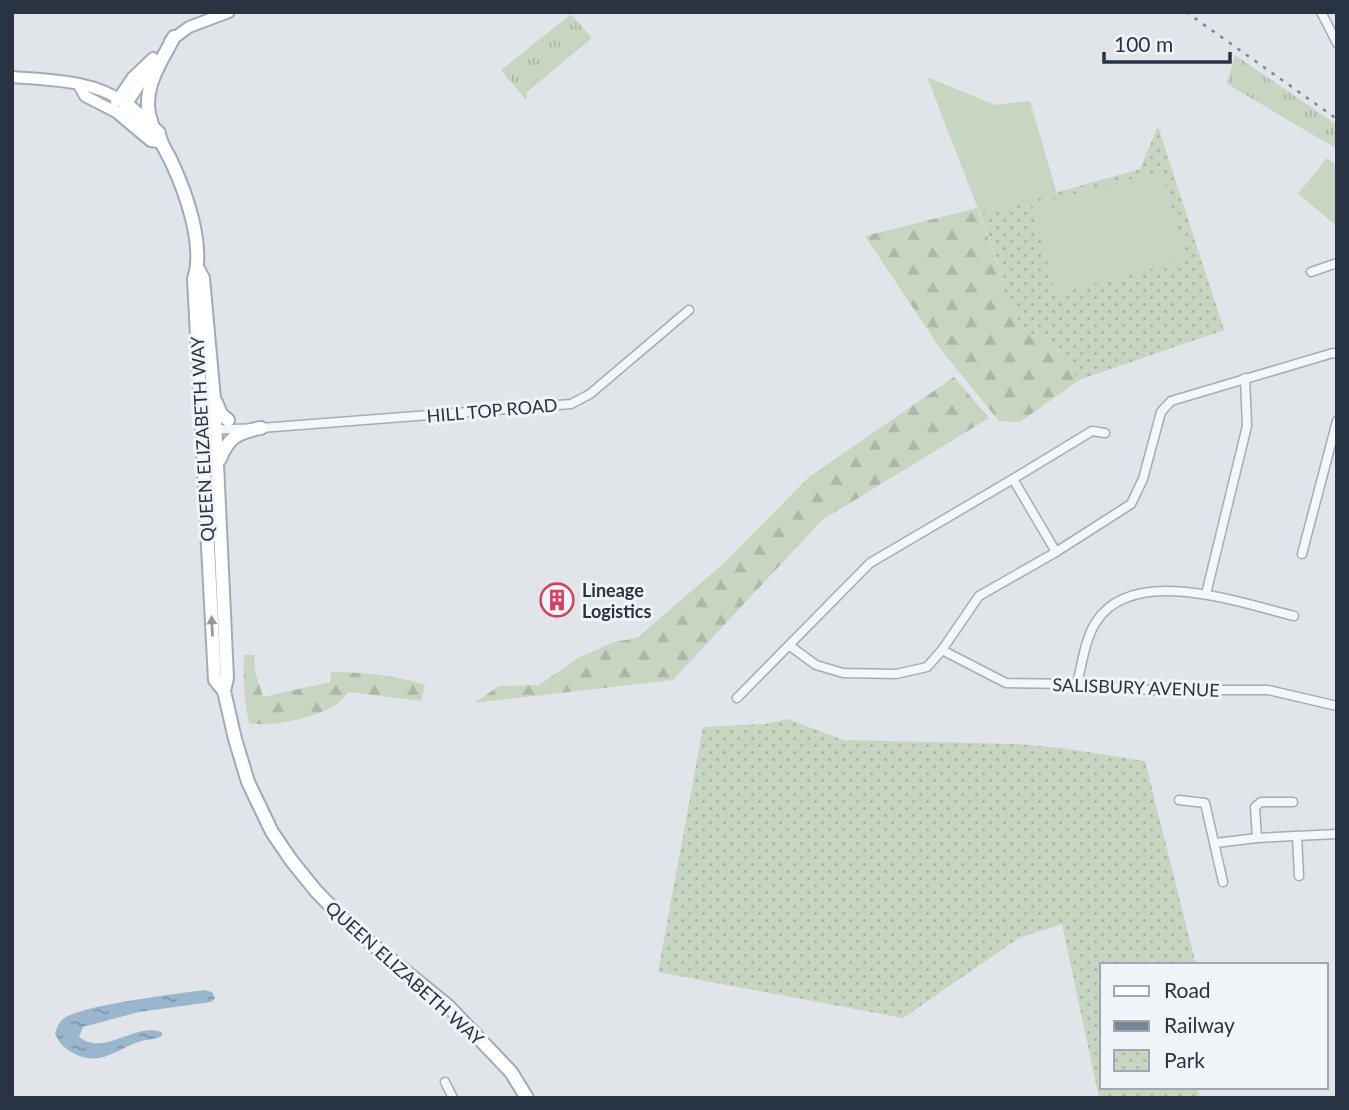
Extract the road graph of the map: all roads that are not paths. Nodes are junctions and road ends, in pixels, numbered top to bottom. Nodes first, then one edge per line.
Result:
1 (229, 12) edge
2 (1321, 12) edge
3 (174, 37) junction
4 (1337, 43) edge
5 (12, 77) edge
6 (119, 106) junction
7 (153, 127) junction
8 (159, 141) junction
9 (1337, 263) edge
10 (198, 269) junction
11 (1311, 272) dead end
12 (689, 310) dead end
13 (1337, 354) edge
14 (1245, 378) junction
15 (1337, 421) edge
16 (220, 423) junction
17 (201, 425) junction
18 (261, 428) junction
19 (1105, 433) dead end
20 (218, 464) junction
21 (1013, 479) junction
22 (1056, 552) junction
23 (1303, 554) dead end
24 (1206, 594) junction
25 (1294, 616) dead end
26 (790, 646) junction
27 (942, 650) junction
28 (1077, 684) junction
29 (224, 691) junction
30 (737, 698) dead end
31 (1337, 706) edge
32 (1180, 800) dead end
33 (1293, 802) dead end
34 (1337, 834) edge
35 (1297, 836) junction
36 (1257, 838) junction
37 (1216, 843) junction
38 (1299, 876) dead end
39 (1223, 882) dead end
40 (445, 1082) dead end
41 (453, 1098) edge
42 (527, 1098) edge

1 - 3 street
2 - 4 street
3 - 6 street
3 - 7 main road
5 - 6 street
6 - 7 main road, QUEEN ELIZABETH WAY
6 - 8 main road, QUEEN ELIZABETH WAY
7 - 8 main road, QUEEN ELIZABETH WAY
8 - 10 main road, QUEEN ELIZABETH WAY
9 - 11 street
10 - 16 main road, QUEEN ELIZABETH WAY
10 - 17 main road, QUEEN ELIZABETH WAY
12 - 18 street, HILL TOP ROAD
13 - 14 street
14 - 22 street
14 - 24 street
15 - 23 street
16 - 17 street, HILL TOP ROAD
16 - 18 street, HILL TOP ROAD
16 - 18 street, HILL TOP ROAD
16 - 20 main road, QUEEN ELIZABETH WAY
29 -> 17 main road, QUEEN ELIZABETH WAY
18 - 20 main road
19 - 21 street
20 - 29 main road, QUEEN ELIZABETH WAY
21 - 22 street
21 - 26 street
22 - 27 street
24 - 25 street
24 - 28 street
26 - 27 street
26 - 30 street
27 - 28 street, SALISBURY AVENUE
28 - 31 street, SALISBURY AVENUE
29 - 42 main road, QUEEN ELIZABETH WAY
32 - 37 street
33 - 36 street
34 - 35 street
35 - 36 street
35 - 38 street
36 - 37 street
37 - 39 street
40 - 41 street

